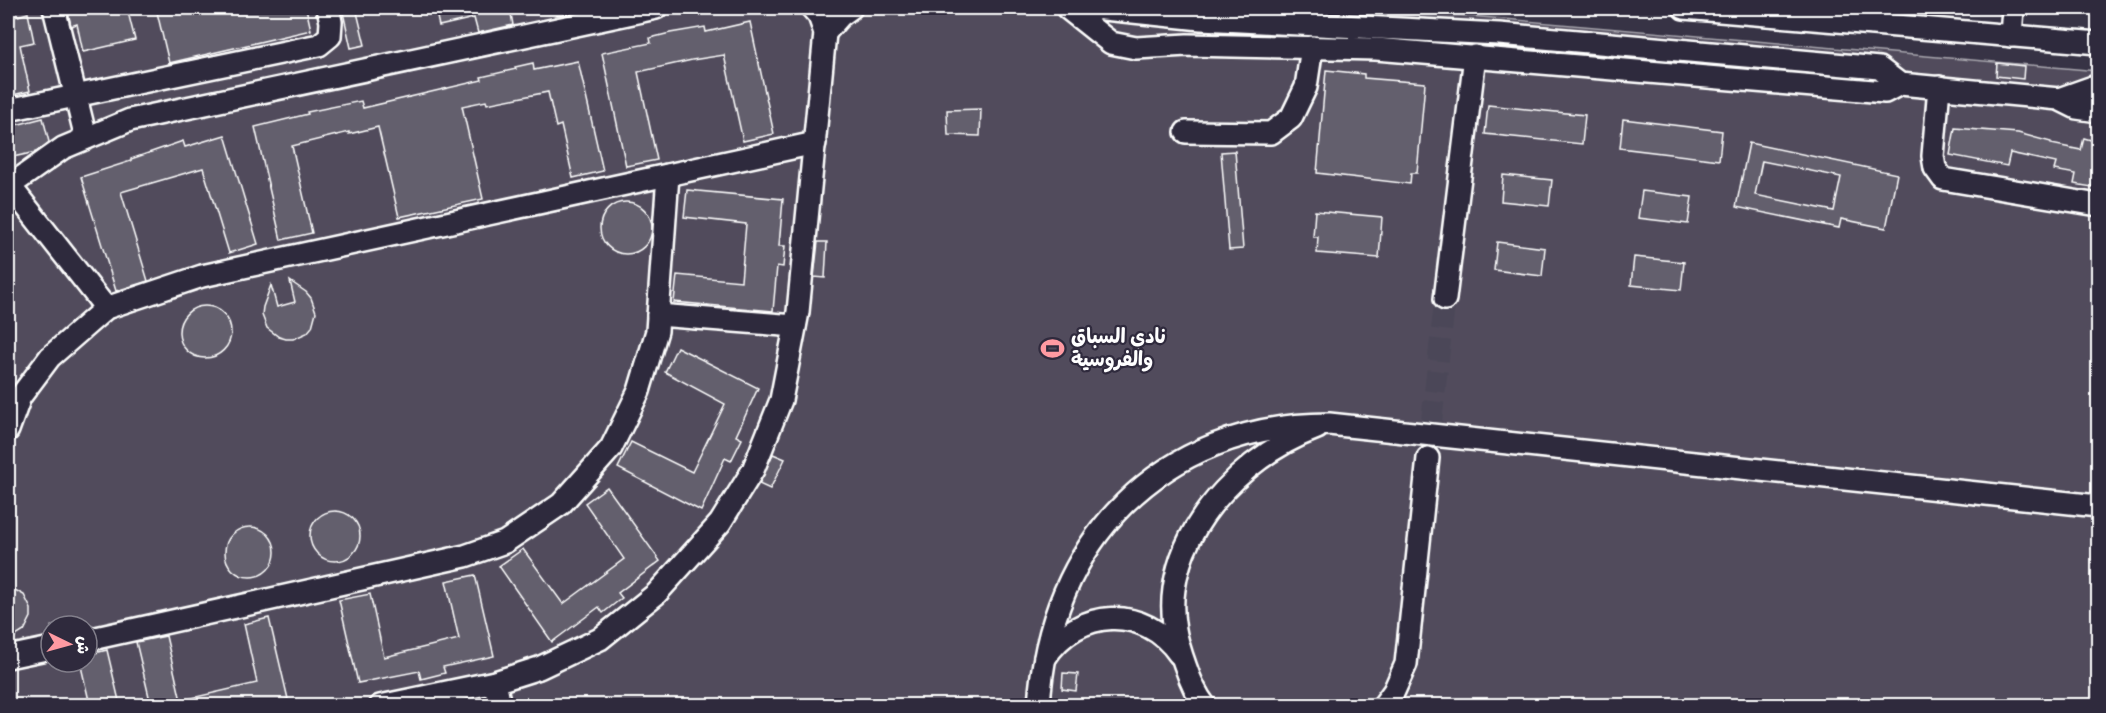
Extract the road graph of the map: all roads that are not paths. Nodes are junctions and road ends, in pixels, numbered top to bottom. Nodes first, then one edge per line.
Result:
1 (54, 8) edge
2 (328, 8) edge
3 (656, 8) edge
4 (812, 8) edge
5 (852, 8) edge
6 (1067, 8) edge
7 (1094, 8) edge
8 (1684, 8) edge
9 (2013, 8) edge
10 (1722, 9) edge
11 (825, 33) junction
12 (2011, 36) junction
13 (2098, 43) edge
14 (1312, 47) junction
15 (1475, 56) junction
16 (1900, 84) junction
17 (1939, 87) junction
18 (2098, 88) edge
19 (75, 95) junction
20 (2059, 99) junction
21 (8, 110) edge
22 (2098, 111) edge
23 (1186, 132) dead end
24 (86, 138) junction
25 (815, 143) junction
26 (668, 175) junction
27 (9, 186) edge
28 (2098, 205) edge
29 (1445, 299) tunnel mouth
30 (106, 308) junction
31 (658, 315) junction
32 (795, 326) junction
33 (1329, 424) junction
34 (8, 430) edge
35 (1428, 458) tunnel mouth
36 (2098, 506) edge
37 (99, 637) edge
38 (39, 651) edge
39 (1180, 654) junction
40 (8, 657) edge
41 (1044, 661) junction
42 (495, 681) junction
43 (380, 705) edge
44 (500, 705) edge
45 (1039, 705) edge
46 (1205, 705) edge
47 (1383, 705) edge

1 - 19 street
2 - 19 street
3 - 24 street
4 - 11 street
5 - 11 street
6 - 14 street
7 - 16 street
8 - 10 street
9 - 12 street
10 - 12 street
11 - 25 street
12 - 13 street
14 - 15 street
14 - 23 street
15 - 16 street
15 - 29 street
16 - 17 street
17 - 20 street
17 - 28 street
18 - 20 street
19 - 21 street
19 - 24 street
20 - 22 street
24 - 27 street
25 - 26 street
25 - 32 street
26 - 30 street
26 - 31 street
27 - 30 street
30 - 34 street
31 - 32 street
31 - 37 street
32 - 42 street
33 - 36 street
33 - 39 street
33 - 41 street
35 - 47 street
38 - 40 street
39 - 41 street
39 - 46 street
41 - 45 street
42 - 43 street
42 - 44 street

